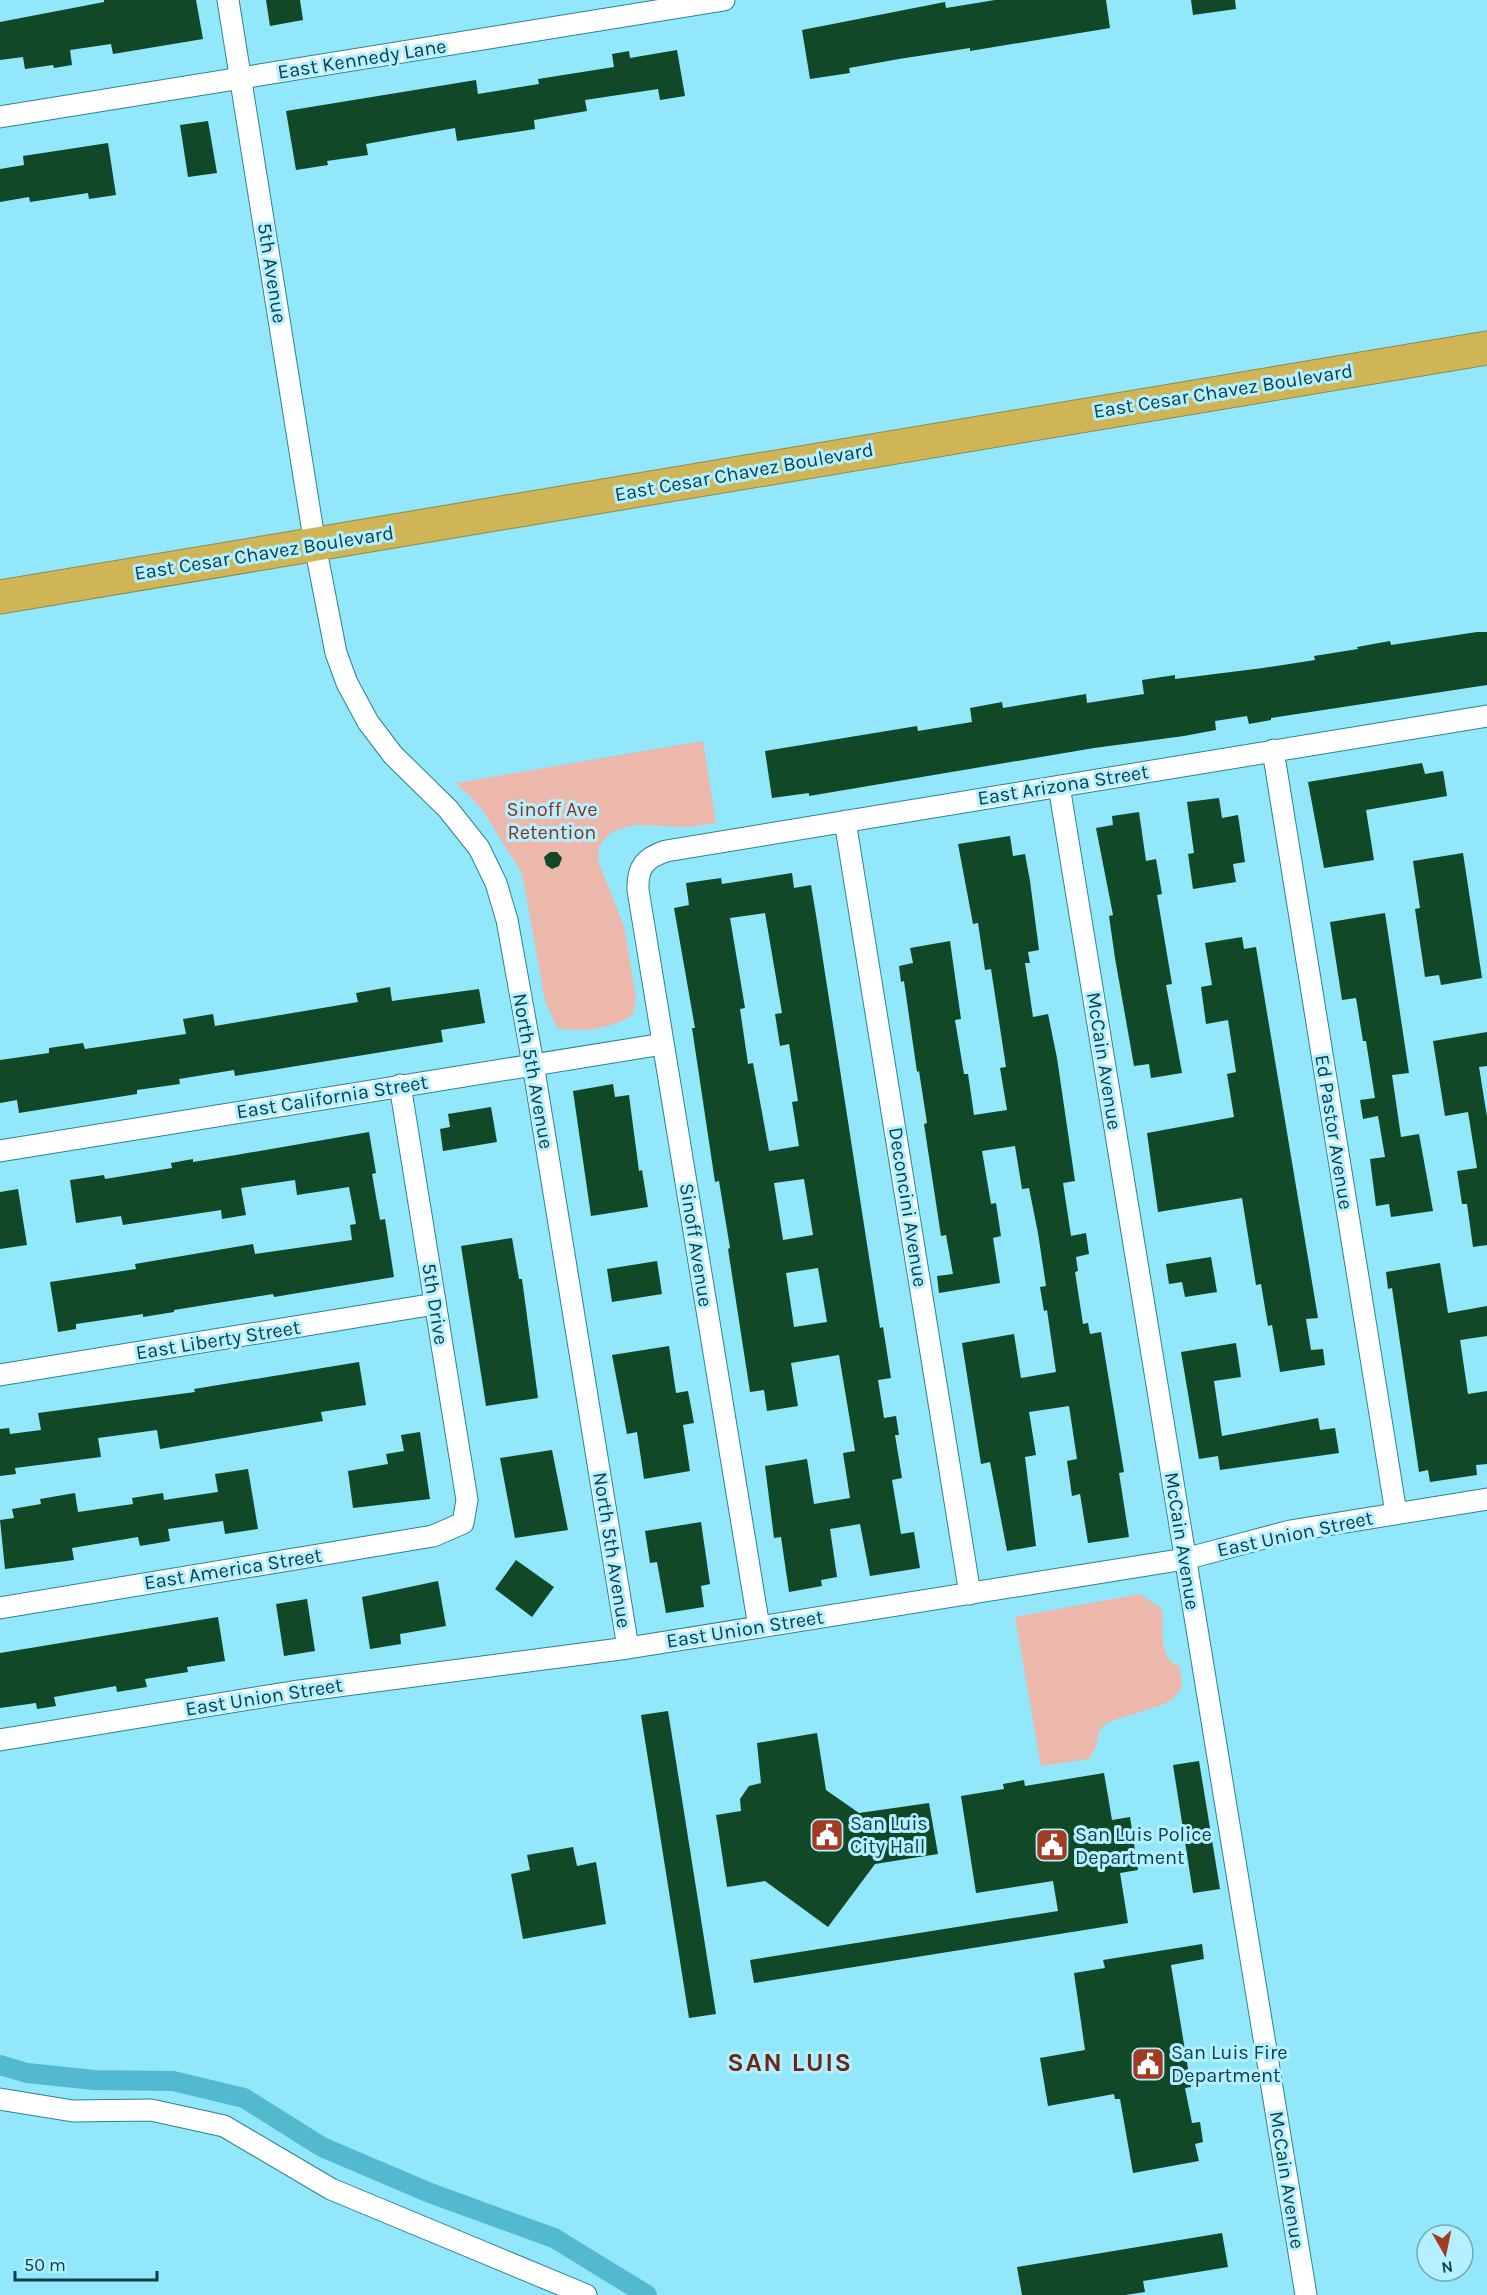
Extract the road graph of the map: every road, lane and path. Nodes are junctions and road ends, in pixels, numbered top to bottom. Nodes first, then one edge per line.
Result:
1 (228, 0) edge
2 (724, 0) edge
3 (241, 79) junction
4 (0, 117) edge
5 (1487, 348) edge
6 (315, 545) junction
7 (0, 597) edge
8 (1486, 721) edge
9 (1273, 750) junction
10 (1059, 786) junction
11 (845, 821) junction
12 (642, 864) joint
13 (663, 1044) junction
14 (533, 1065) junction
15 (400, 1085) junction
16 (0, 1151) edge
17 (435, 1304) junction
18 (0, 1375) edge
19 (1487, 1499) edge
20 (1396, 1513) junction
21 (463, 1523) joint
22 (1185, 1559) junction
23 (970, 1594) junction
24 (0, 1608) edge
25 (759, 1628) junction
26 (628, 1648) junction
27 (0, 1740) edge
28 (0, 2099) edge
29 (586, 2295) edge
30 (1306, 2295) edge

1 - 3 street, 5th Avenue
2 - 3 street, East Kennedy Lane
3 - 4 street, East Kennedy Lane
3 - 6 street, 5th Avenue
5 - 6 highway, East Cesar Chavez Boulevard
6 - 7 highway, East Cesar Chavez Boulevard
6 - 14 street, North 5th Avenue
8 - 9 street, East Arizona Street
9 - 10 street, East Arizona Street
9 - 20 street, Ed Pastor Avenue
10 - 11 street, East Arizona Street
10 - 22 street, McCain Avenue
11 - 12 street, East Arizona Street
11 - 23 street, Deconcini Avenue
12 - 13 street, Sinoff Avenue
13 - 14 street, East California Street
13 - 25 street, Sinoff Avenue
14 - 15 street, East California Street
14 - 26 street, North 5th Avenue
15 - 16 street, East California Street
15 - 17 street, 5th Drive
17 - 18 street, East Liberty Street
17 - 21 street, 5th Drive
19 - 20 street, East Union Street
20 - 22 street, East Union Street
21 - 24 street, East America Street
22 - 23 street, East Union Street
22 - 30 street, McCain Avenue
23 - 25 street, East Union Street
25 - 26 street, East Union Street
26 - 27 street, East Union Street
28 - 29 street

